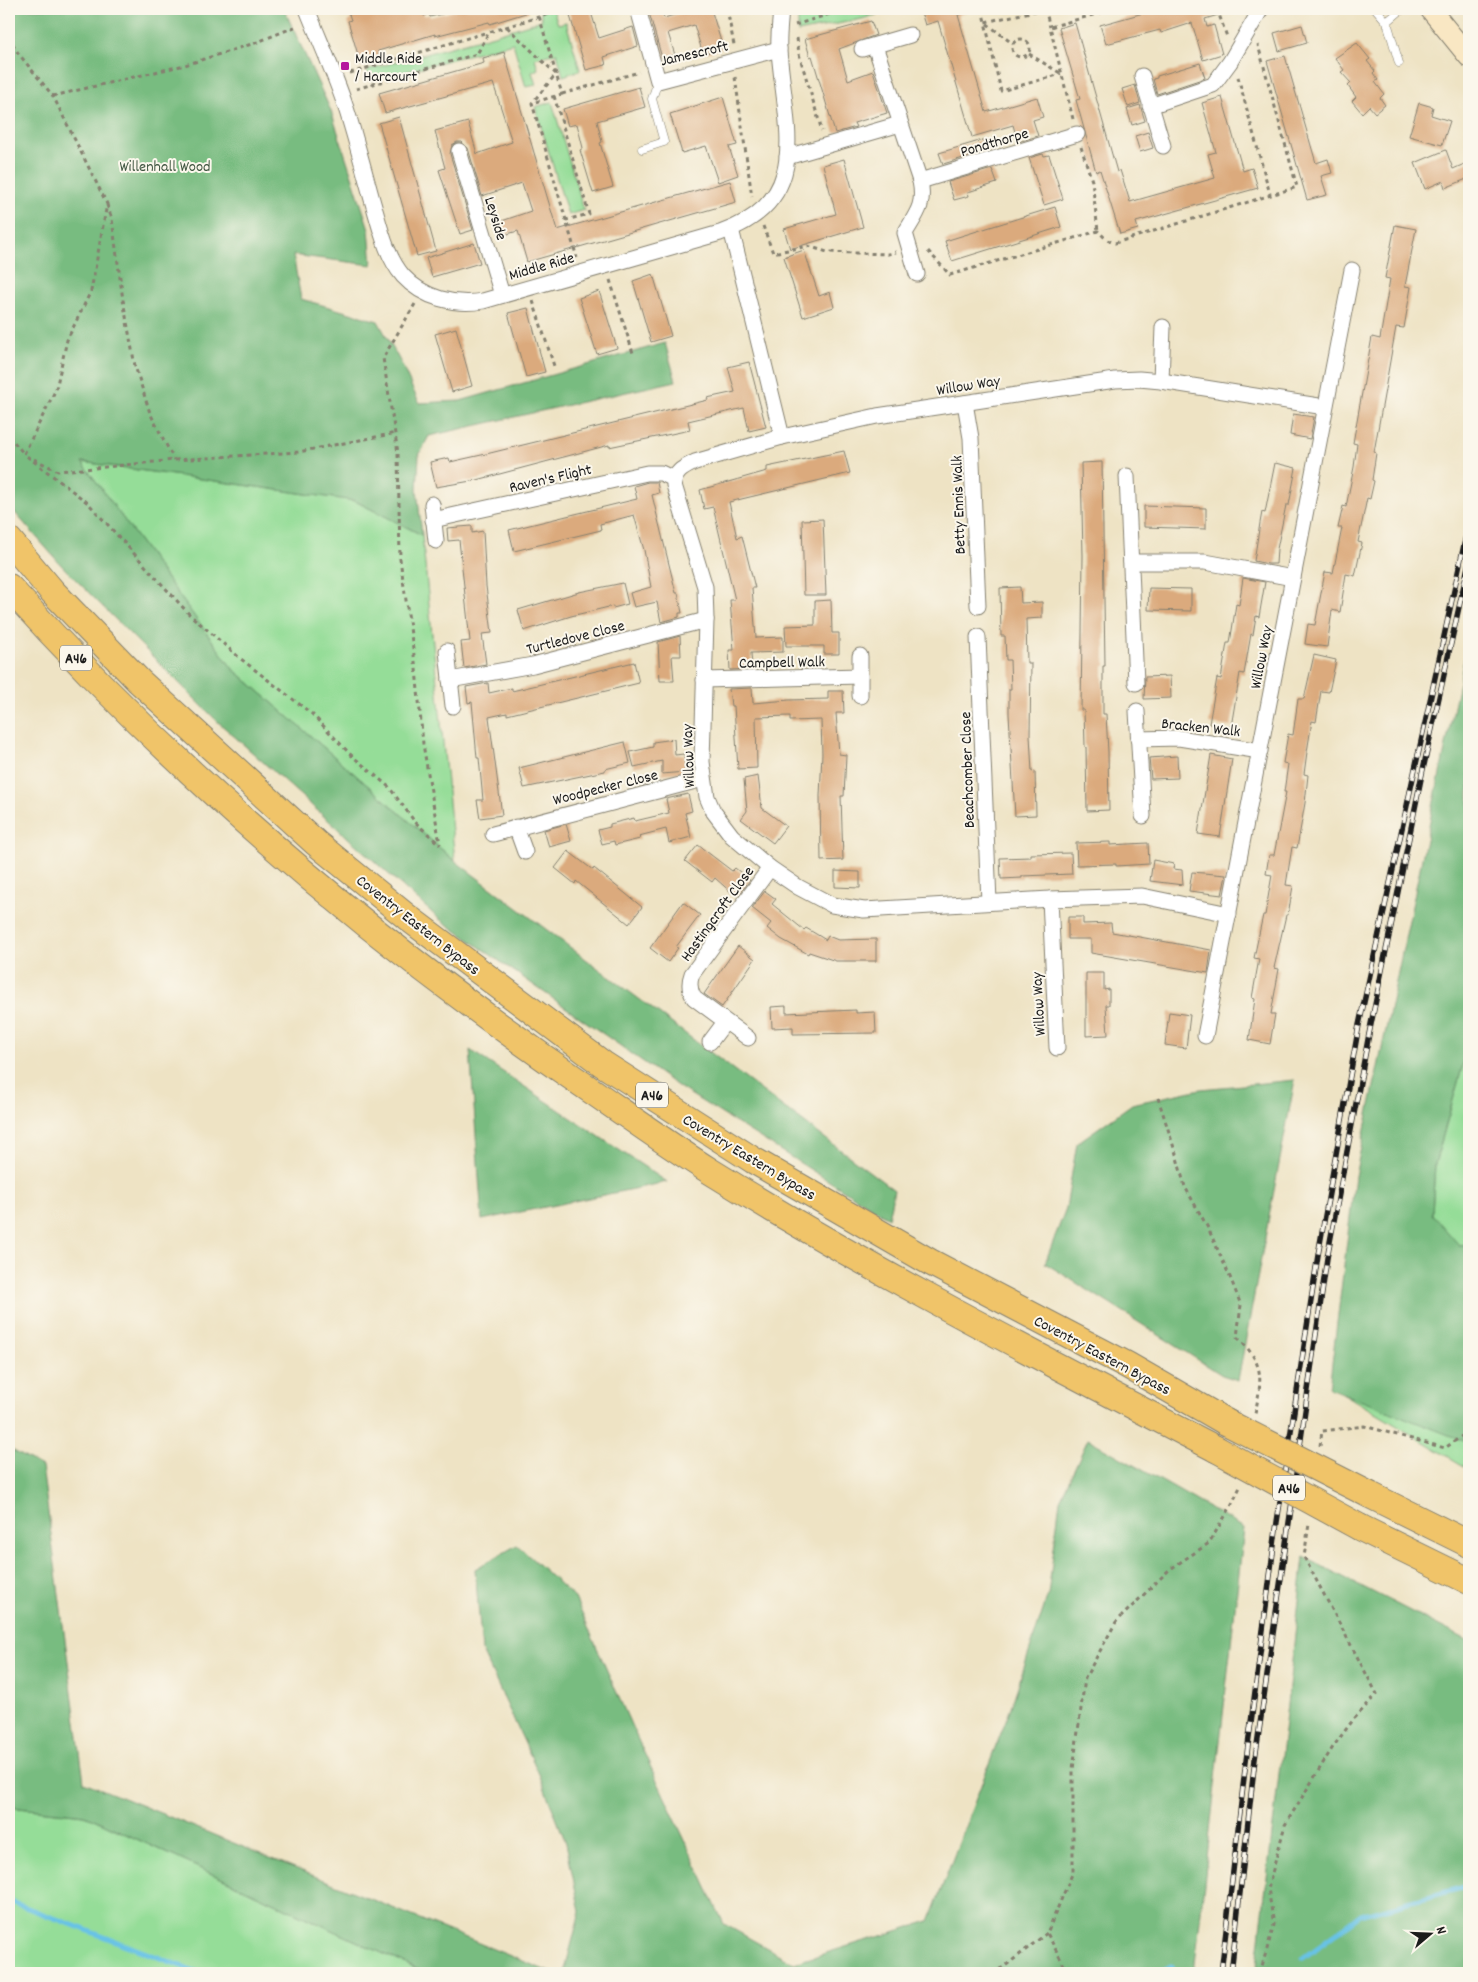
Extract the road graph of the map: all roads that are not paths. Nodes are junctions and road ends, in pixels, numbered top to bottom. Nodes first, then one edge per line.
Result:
1 (638, 9) edge
2 (1261, 9) edge
3 (1376, 9) edge
4 (1402, 9) edge
5 (1430, 9) edge
6 (309, 14) edge
7 (781, 16) edge
8 (1387, 22) junction
9 (910, 35) dead end
10 (779, 49) junction
11 (1469, 57) edge
12 (1399, 63) dead end
13 (656, 75) junction
14 (1142, 76) dead end
15 (1150, 106) junction
16 (900, 124) junction
17 (1078, 134) road end
18 (1163, 146) dead end
19 (642, 149) dead end
20 (459, 151) dead end
21 (787, 157) junction
22 (920, 180) junction
23 (731, 229) junction
24 (1352, 270) dead end
25 (917, 274) dead end
26 (502, 295) junction
27 (1163, 327) dead end
28 (1161, 381) junction
29 (965, 403) junction
30 (1325, 407) junction
31 (782, 437) junction
32 (1127, 476) dead end
33 (674, 479) junction
34 (432, 504) dead end
35 (433, 520) junction
36 (9, 540) edge
37 (436, 541) dead end
38 (1131, 562) junction
39 (1293, 578) junction
40 (9, 587) edge
41 (978, 606) dead end
42 (706, 620) junction
43 (978, 637) dead end
44 (447, 651) dead end
45 (860, 656) dead end
46 (860, 676) junction
47 (450, 680) junction
48 (704, 680) junction
49 (1136, 683) dead end
50 (860, 696) dead end
51 (453, 706) dead end
52 (1137, 711) dead end
53 (1138, 739) junction
54 (1260, 751) junction
55 (703, 779) junction
56 (1143, 816) dead end
57 (516, 827) junction
58 (493, 834) dead end
59 (525, 852) dead end
60 (770, 868) junction
61 (1050, 899) junction
62 (989, 902) junction
63 (1229, 914) junction
64 (725, 1022) junction
65 (1206, 1036) dead end
66 (748, 1038) dead end
67 (710, 1042) dead end
68 (1057, 1048) dead end
69 (1469, 1544) edge
70 (1469, 1581) edge

1 - 13 street, Jamescroft
2 - 15 street
3 - 8 lane
4 - 8 lane
5 - 11 street
6 - 26 street, Middle Ride
7 - 10 street, Middle Ride
8 - 12 lane
9 - 16 street
10 - 13 street, Jamescroft
10 - 21 street, Middle Ride
13 - 19 lane
14 - 15 street
15 - 18 street
16 - 21 street
16 - 22 street
17 - 22 street, Pondthorpe
20 - 26 street, Leyside
21 - 23 street, Middle Ride
22 - 25 street
23 - 26 street, Middle Ride
23 - 31 street
24 - 30 street, Willow Way
27 - 28 street
28 - 29 street, Willow Way
28 - 30 street, Willow Way
29 - 31 street, Willow Way
29 - 41 street, Betty Ennis Walk
30 - 39 street, Willow Way
31 - 33 street, Willow Way
32 - 38 street
33 - 35 street, Raven's Flight
33 - 42 street, Willow Way
34 - 35 street
35 - 37 street
36 - 69 highway, Coventry Eastern Bypass / A46, bridge
38 - 39 street
38 - 49 street
39 - 54 street, Willow Way
40 - 70 highway, Coventry Eastern Bypass / A46, bridge
42 - 47 street, Turtledove Close
42 - 48 street, Willow Way
43 - 62 street, Beachcomber Close
44 - 47 street
45 - 46 street
46 - 48 street, Campbell Walk
46 - 50 street
47 - 51 street
48 - 55 street, Willow Way
52 - 53 street, Bracken Walk
53 - 54 street, Bracken Walk
53 - 56 street, Bracken Walk
54 - 63 street, Willow Way
55 - 57 street, Woodpecker Close
55 - 60 street, Willow Way
57 - 58 street, Woodpecker Close
57 - 59 street
60 - 62 street, Willow Way
60 - 64 street, Hastingcroft Close
61 - 62 street, Willow Way
61 - 63 street, Willow Way
61 - 68 street, Willow Way
63 - 65 street, Willow Way
64 - 66 street, Hastingcroft Close
64 - 67 street

